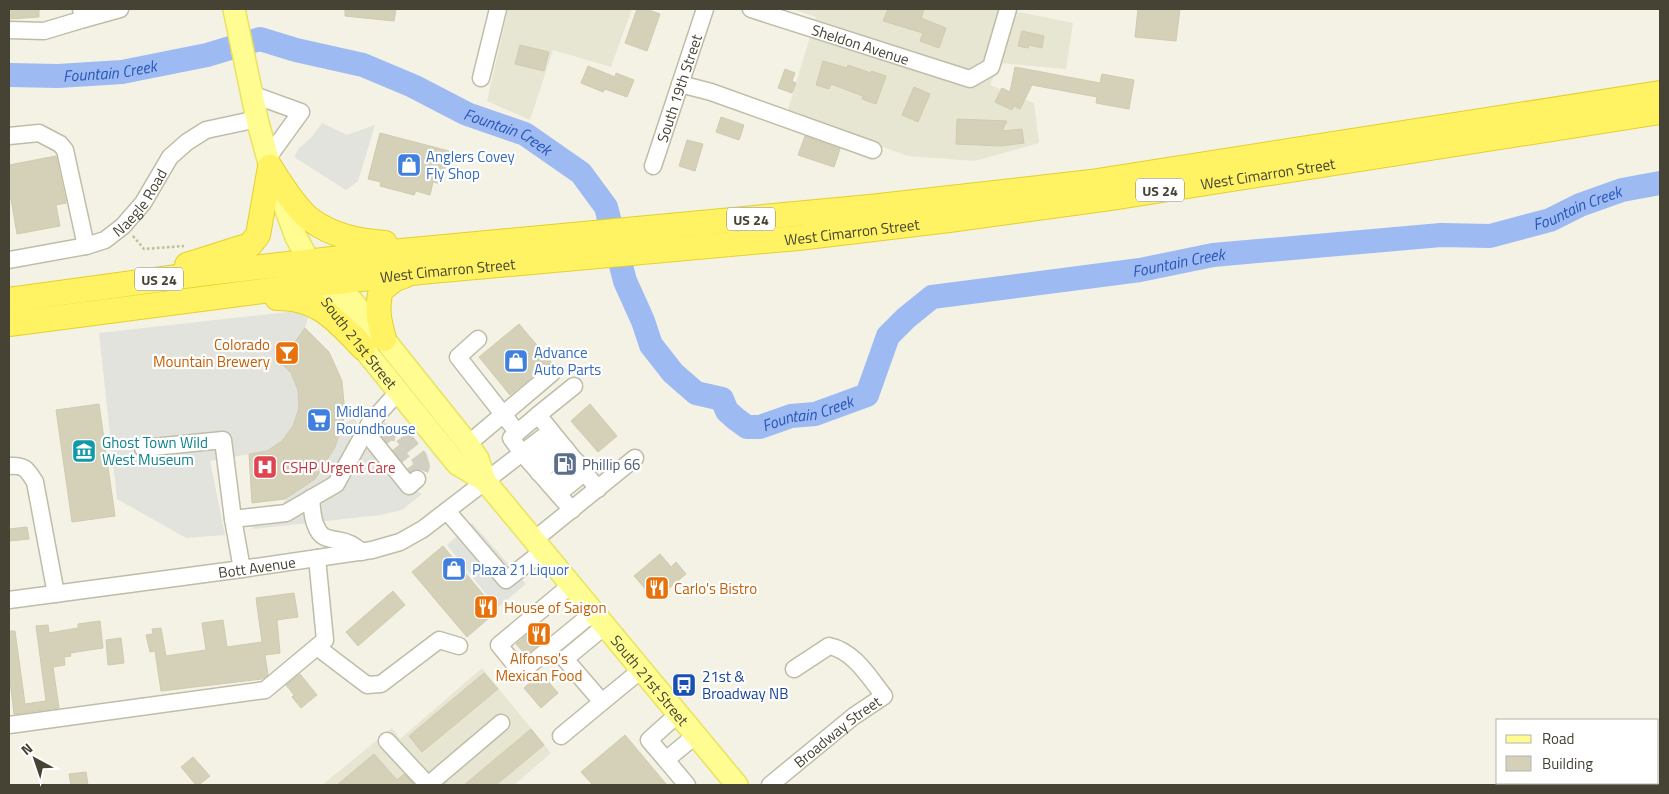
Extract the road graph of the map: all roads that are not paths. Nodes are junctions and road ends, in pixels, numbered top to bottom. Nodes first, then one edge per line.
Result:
1 (120, 9) edge
2 (498, 9) edge
3 (705, 9) edge
4 (751, 9) edge
5 (1008, 9) edge
6 (234, 11) edge
7 (82, 14) edge
8 (9, 30) edge
9 (481, 78) dead end
10 (680, 84) junction
11 (1660, 93) edge
12 (251, 94) junction
13 (1660, 112) edge
14 (257, 120) junction
15 (9, 136) edge
16 (873, 150) dead end
17 (269, 163) junction
18 (653, 166) dead end
19 (86, 246) junction
20 (452, 246) junction
21 (9, 260) edge
22 (309, 261) junction
23 (420, 272) junction
24 (135, 282) junction
25 (326, 283) junction
26 (9, 300) edge
27 (180, 301) junction
28 (9, 324) edge
29 (384, 339) junction
30 (478, 339) dead end
31 (363, 348) junction
32 (552, 373) dead end
33 (574, 386) dead end
34 (398, 392) junction
35 (503, 414) junction
36 (538, 415) junction
37 (372, 427) junction
38 (517, 432) junction
39 (468, 444) junction
40 (143, 448) dead end
41 (567, 451) junction
42 (635, 458) dead end
43 (9, 466) edge
44 (540, 474) junction
45 (417, 479) dead end
46 (485, 481) junction
47 (598, 489) junction
48 (311, 498) junction
49 (572, 510) junction
50 (447, 511) junction
51 (233, 519) junction
52 (539, 546) junction
53 (362, 552) junction
54 (317, 558) junction
55 (242, 570) junction
56 (571, 584) junction
57 (56, 594) junction
58 (9, 600) edge
59 (599, 619) junction
60 (321, 643) junction
61 (459, 646) dead end
62 (794, 669) dead end
63 (641, 670) junction
64 (602, 702) junction
65 (678, 714) junction
66 (501, 723) dead end
67 (9, 725) edge
68 (696, 735) junction
69 (561, 736) dead end
70 (387, 741) dead end
71 (666, 760) junction
72 (428, 785) edge
73 (687, 785) edge
74 (737, 785) edge
75 (770, 785) edge

1 - 7 street
2 - 9 street
3 - 10 street, South 19th Street
4 - 5 street, Sheldon Avenue
6 - 12 main road, South 21st Street
7 - 8 street
10 - 16 street
10 - 18 street, South 19th Street
11 - 20 highway, West Cimarron Street / US 24
12 - 14 main road, South 21st Street
12 - 17 street
13 - 23 highway, West Cimarron Street / US 24
14 - 17 main road, South 21st Street
14 - 19 street, Naegle Road
15 - 19 street
17 - 20 highway
17 - 22 main road, South 21st Street
17 - 24 highway
19 - 21 street, Naegle Road
20 - 22 highway, West Cimarron Street / US 24
22 - 24 highway, West Cimarron Street / US 24
22 - 25 main road, South 21st Street
23 - 25 highway, West Cimarron Street / US 24
23 - 29 highway
24 - 26 highway, West Cimarron Street / US 24
25 - 27 highway, West Cimarron Street / US 24
25 - 29 main road, South 21st Street
25 - 31 main road, South 21st Street
27 - 28 highway, West Cimarron Street / US 24
27 - 31 highway
29 - 39 main road, South 21st Street
30 - 35 street
31 - 34 main road, South 21st Street
32 - 35 street
33 - 36 street
34 - 37 street
34 - 46 main road, South 21st Street
35 - 38 street
35 - 39 street
36 - 38 street
36 - 41 street
37 - 45 street
37 - 48 street
38 - 44 street
39 - 46 main road, South 21st Street
40 - 51 street
41 - 44 street
41 - 44 street
41 - 44 street
41 - 47 street
42 - 47 street
43 - 57 street
44 - 46 street, Bott Avenue
44 - 49 street
46 - 50 street, Bott Avenue
46 - 52 main road, South 21st Street
47 - 49 street
48 - 51 street
48 - 53 street
49 - 52 street
50 - 52 street
50 - 53 street, Bott Avenue
51 - 55 street
52 - 56 main road, South 21st Street
53 - 54 street, Bott Avenue
54 - 55 street, Bott Avenue
54 - 60 street
55 - 57 street, Bott Avenue
56 - 59 main road, South 21st Street
56 - 59 street
57 - 58 street, Bott Avenue
59 - 63 main road, South 21st Street
59 - 64 street
60 - 61 street
60 - 67 street
62 - 75 street, Broadway Street
63 - 64 street
63 - 65 main road, South 21st Street
64 - 69 street
65 - 68 main road, South 21st Street
65 - 71 street
66 - 72 street
68 - 71 street
68 - 74 main road, South 21st Street
70 - 72 street
71 - 73 street

